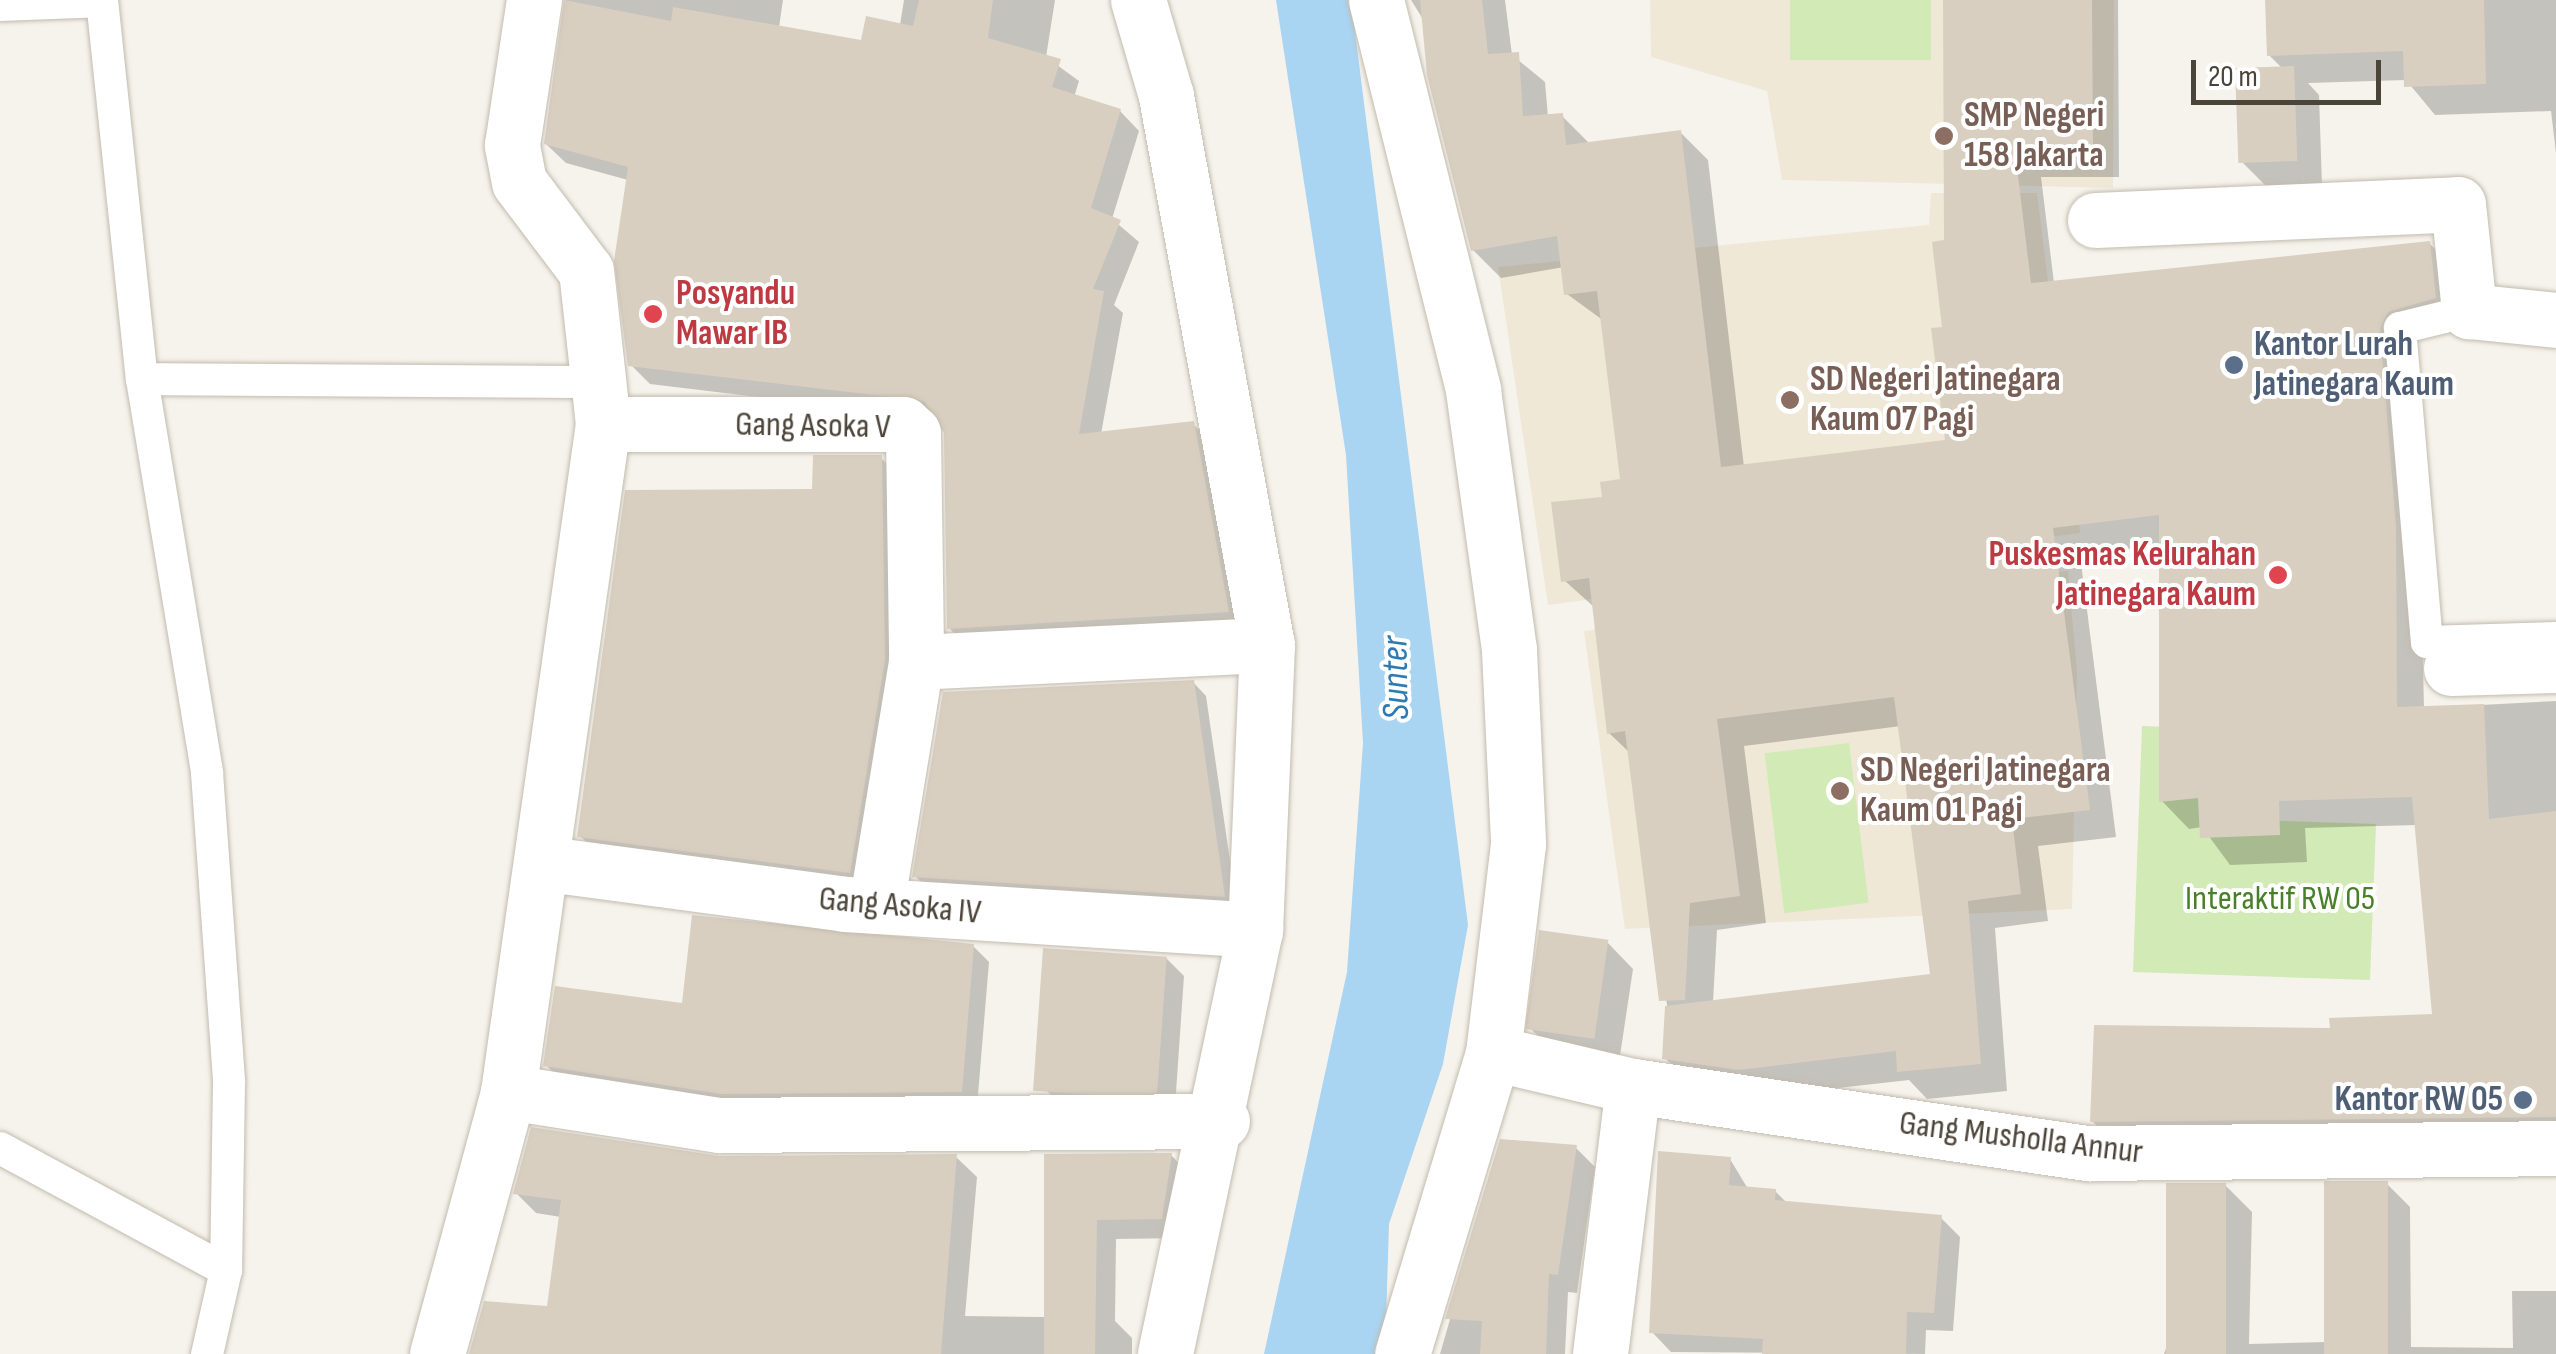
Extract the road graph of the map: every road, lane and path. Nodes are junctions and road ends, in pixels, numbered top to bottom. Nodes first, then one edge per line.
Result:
1 (534, 0) edge
2 (1138, 0) edge
3 (1376, 0) edge
4 (102, 1) edge
5 (0, 5) edge
6 (2095, 220) dead end
7 (2469, 311) junction
8 (2556, 320) edge
9 (142, 379) junction
10 (600, 403) junction
11 (2556, 638) edge
12 (1267, 645) junction
13 (916, 662) junction
14 (2556, 665) edge
15 (2450, 668) dead end
16 (547, 864) junction
17 (876, 906) junction
18 (1256, 930) junction
19 (1493, 1052) junction
20 (1633, 1086) junction
21 (508, 1092) junction
22 (1222, 1122) junction
23 (0, 1148) edge
24 (2556, 1148) edge
25 (226, 1270) junction
26 (208, 1354) edge
27 (436, 1354) edge
28 (1165, 1354) edge
29 (1402, 1354) edge
30 (1600, 1354) edge

1 - 10 street
2 - 12 street
3 - 19 street
4 - 5 lane
4 - 9 lane
6 - 7 street
7 - 8 street
7 - 11 lane
9 - 10 lane
9 - 25 lane
10 - 13 street, Gang Asoka V
10 - 16 street
12 - 13 street
12 - 18 street
13 - 17 street, Gang Asoka V
14 - 15 street
16 - 17 street, Gang Asoka IV
16 - 21 street
17 - 18 street, Gang Asoka IV
18 - 22 street
19 - 20 street, Gang Musholla Annur
19 - 29 street
20 - 24 street, Gang Musholla Annur
20 - 30 street
21 - 22 street
21 - 27 street
22 - 28 street
23 - 25 lane
25 - 26 lane

